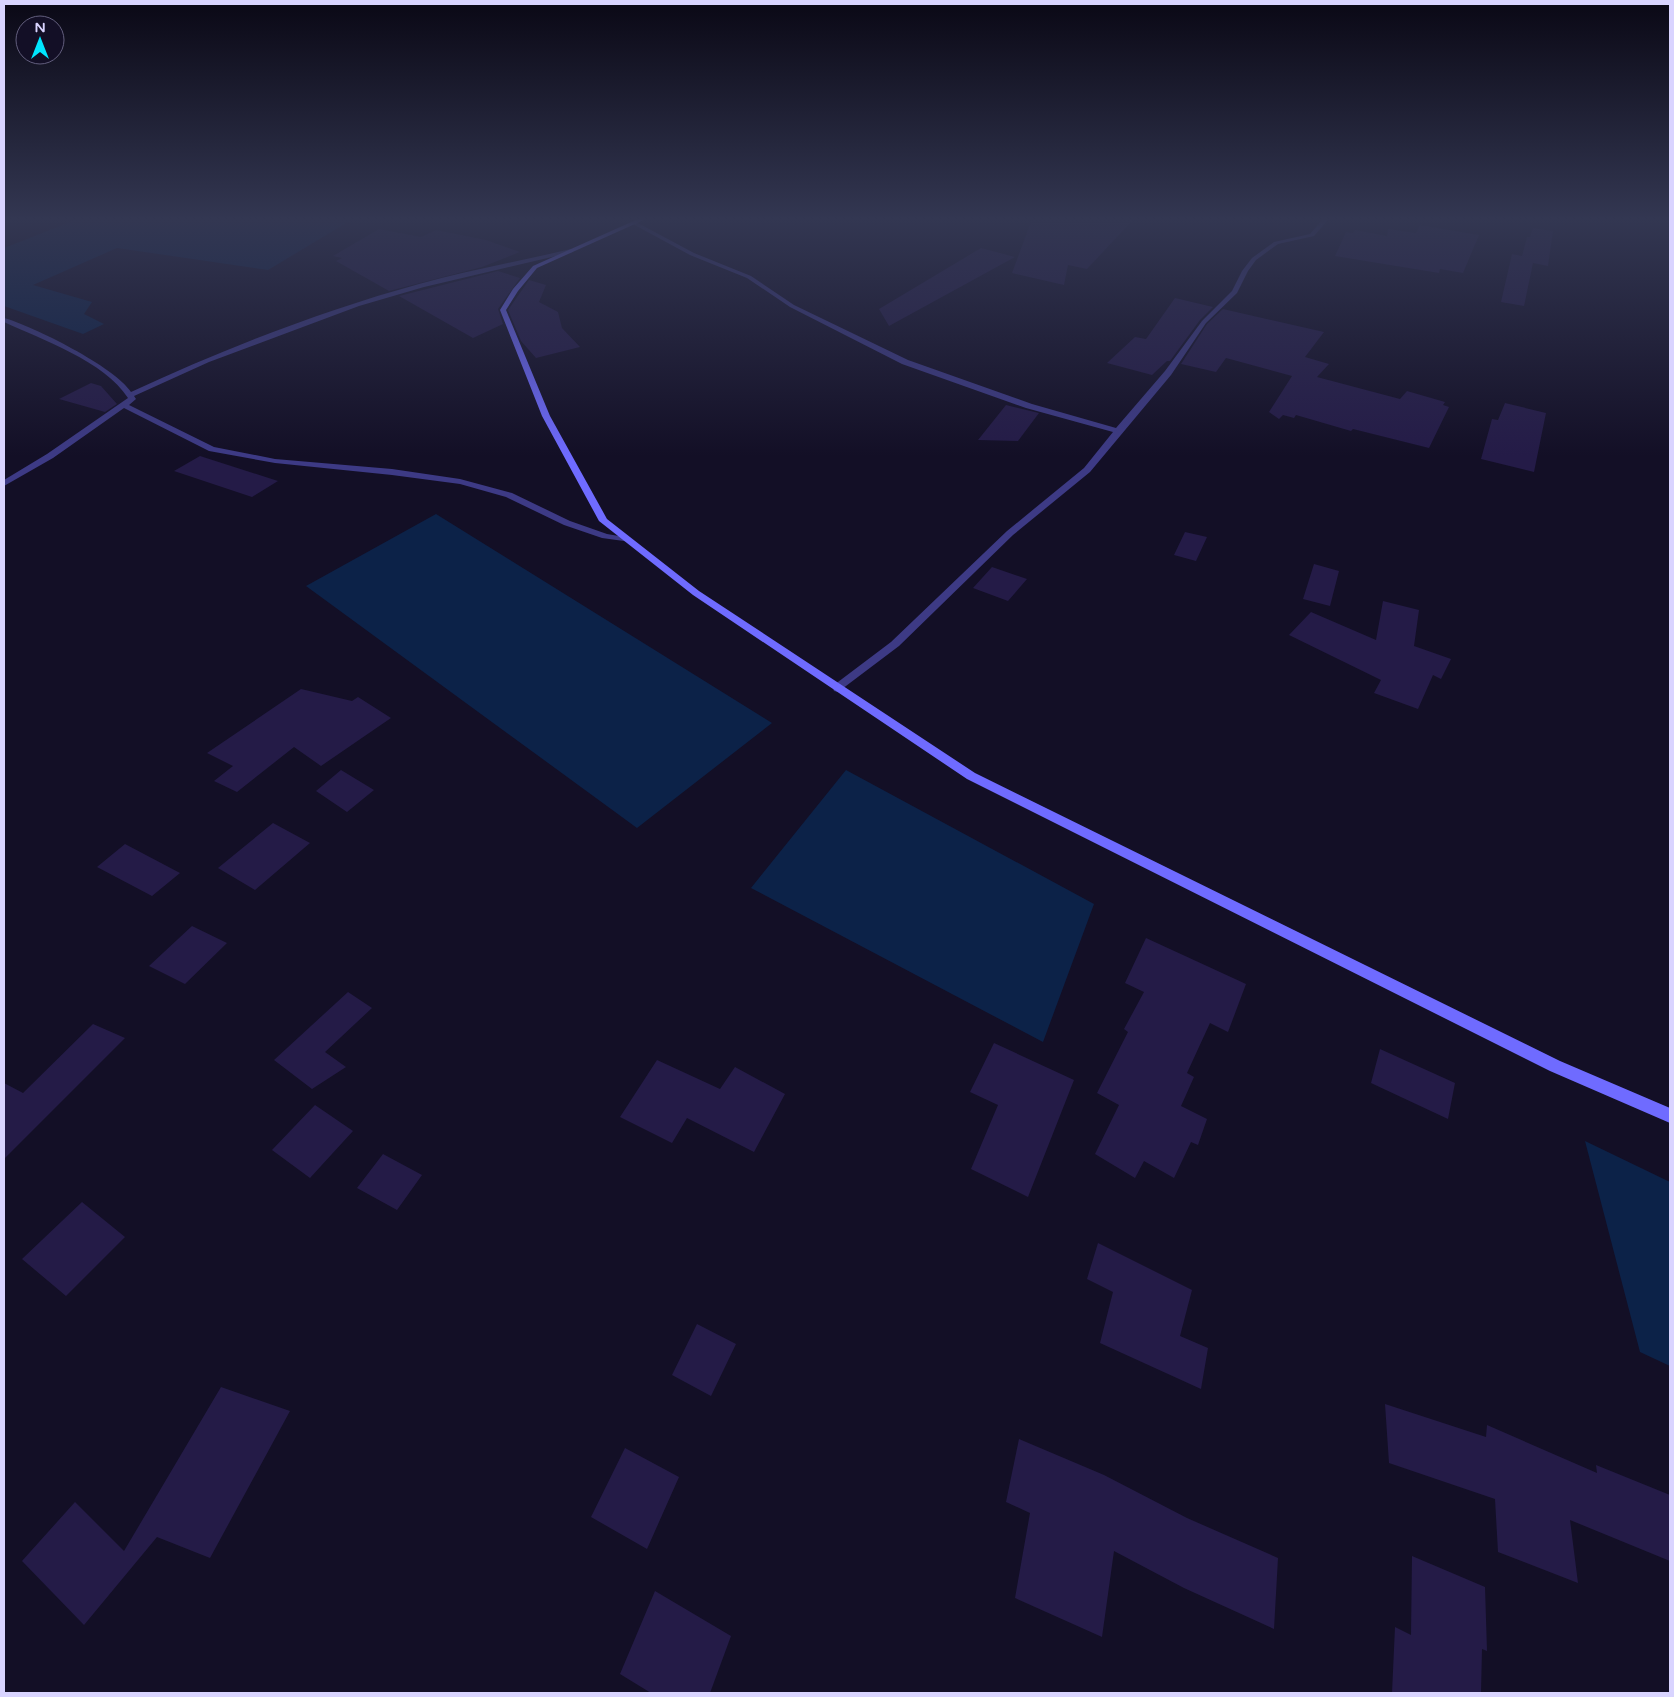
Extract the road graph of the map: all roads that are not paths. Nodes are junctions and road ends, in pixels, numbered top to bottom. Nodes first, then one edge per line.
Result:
1 (380, 298) edge
2 (509, 298) edge
3 (780, 298) edge
4 (1229, 298) edge
5 (4, 320) edge
6 (131, 395) junction
7 (124, 405) junction
8 (1118, 431) junction
9 (4, 483) edge
10 (628, 540) junction
11 (838, 688) junction
12 (1670, 1116) edge

1 - 6 street
2 - 10 street
3 - 8 street
4 - 8 street
5 - 6 street
6 - 7 street
7 - 9 street
7 - 10 street
8 - 11 street
10 - 11 street
11 - 12 street

